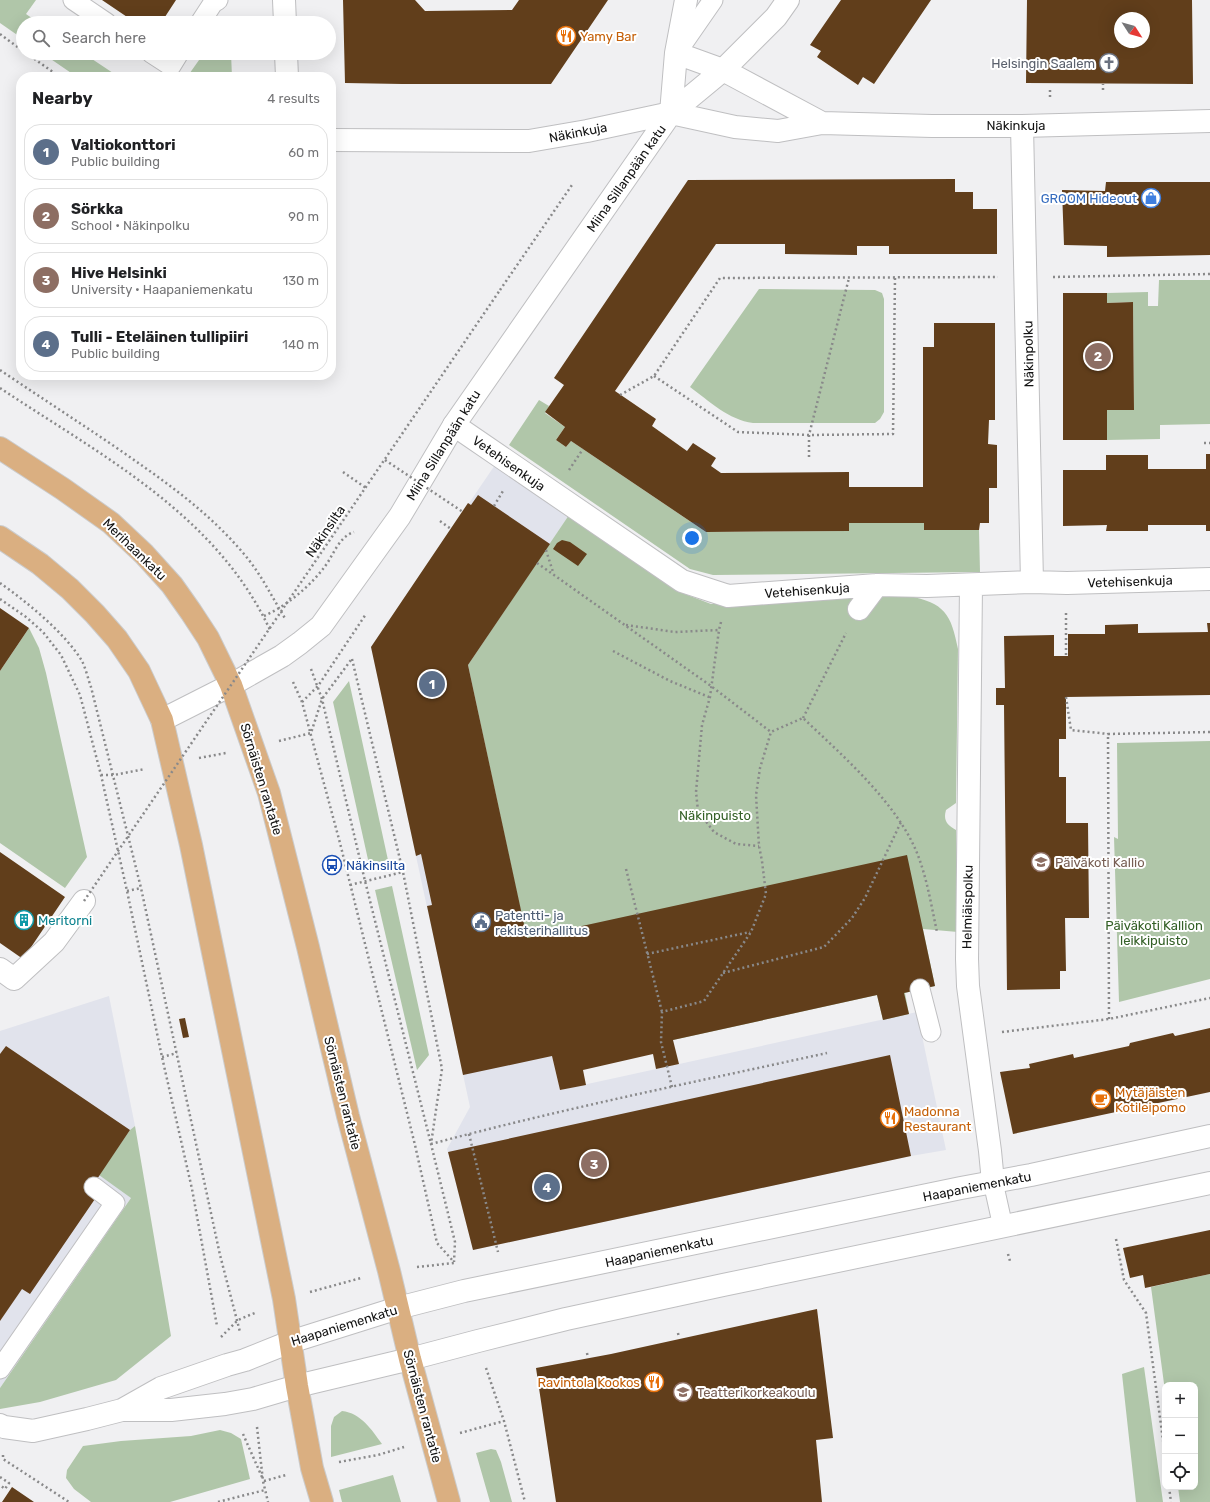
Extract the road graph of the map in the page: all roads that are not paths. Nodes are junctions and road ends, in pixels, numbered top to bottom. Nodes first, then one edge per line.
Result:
1 (73, 0) edge
2 (218, 0) edge
3 (284, 0) edge
4 (686, 0) edge
5 (713, 0) edge
6 (788, 0) edge
7 (97, 16) edge
8 (205, 16) edge
9 (285, 16) edge
10 (676, 53) junction
11 (162, 60) edge
12 (175, 60) edge
13 (286, 60) edge
14 (723, 70) junction
15 (287, 72) edge
16 (671, 113) junction
17 (1210, 121) edge
18 (822, 123) junction
19 (1022, 126) junction
20 (336, 140) edge
21 (454, 425) junction
22 (0, 448) edge
23 (0, 537) edge
24 (1210, 578) edge
25 (1032, 582) junction
26 (877, 585) junction
27 (971, 585) junction
28 (859, 609) dead end
29 (231, 685) junction
30 (162, 720) junction
31 (84, 901) road end
32 (0, 969) edge
33 (920, 989) dead end
34 (931, 1032) dead end
35 (1210, 1136) edge
36 (993, 1182) junction
37 (1210, 1183) edge
38 (94, 1187) dead end
39 (1003, 1227) junction
40 (398, 1308) junction
41 (290, 1342) junction
42 (410, 1359) junction
43 (0, 1369) edge
44 (297, 1386) junction
45 (122, 1410) junction
46 (2, 1426) edge
47 (322, 1502) edge
48 (449, 1502) edge

1 - 7 lane
2 - 8 lane
3 - 9 street
4 - 10 street, Miina Sillanpään katu
5 - 10 lane
6 - 14 street, Miina Sillanpään katu
10 - 14 street, Näkinkuja
10 - 16 street, Miina Sillanpään katu
11 - 12 lane
13 - 15 street
14 - 16 street, Miina Sillanpään katu
14 - 18 street, Näkinkuja
16 - 18 street, Näkinkuja
16 - 20 street, Näkinkuja
16 - 21 street, Miina Sillanpään katu
17 - 19 street, Näkinkuja
18 - 19 street, Näkinkuja
19 - 25 street, Näkinpolku
21 - 26 street, Vetehisenkuja
21 - 29 street, Miina Sillanpään katu
22 - 29 main road, Merihaankatu
23 - 30 main road
24 - 25 street, Vetehisenkuja
25 - 27 street, Vetehisenkuja
26 - 27 street, Vetehisenkuja
26 - 28 street
27 - 36 street, Helmiäispolku
29 - 30 street, Miina Sillanpään katu
29 - 40 main road, Sörnäisten rantatie
30 - 41 main road
31 - 32 street
33 - 34 lane
35 - 36 street, Haapaniemenkatu
36 - 39 lane, Helmiäispolku
36 - 40 street, Haapaniemenkatu
37 - 39 street, Haapaniemenkatu
38 - 43 lane
39 - 42 street, Haapaniemenkatu
40 - 41 street, Haapaniemenkatu
40 - 42 main road, Sörnäisten rantatie
41 - 44 main road
41 - 45 street, Haapaniemenkatu
42 - 44 street, Haapaniemenkatu
42 - 48 main road, Sörnäisten rantatie
44 - 45 street, Haapaniemenkatu
44 - 47 main road
45 - 46 street, Haapaniemenkatu

